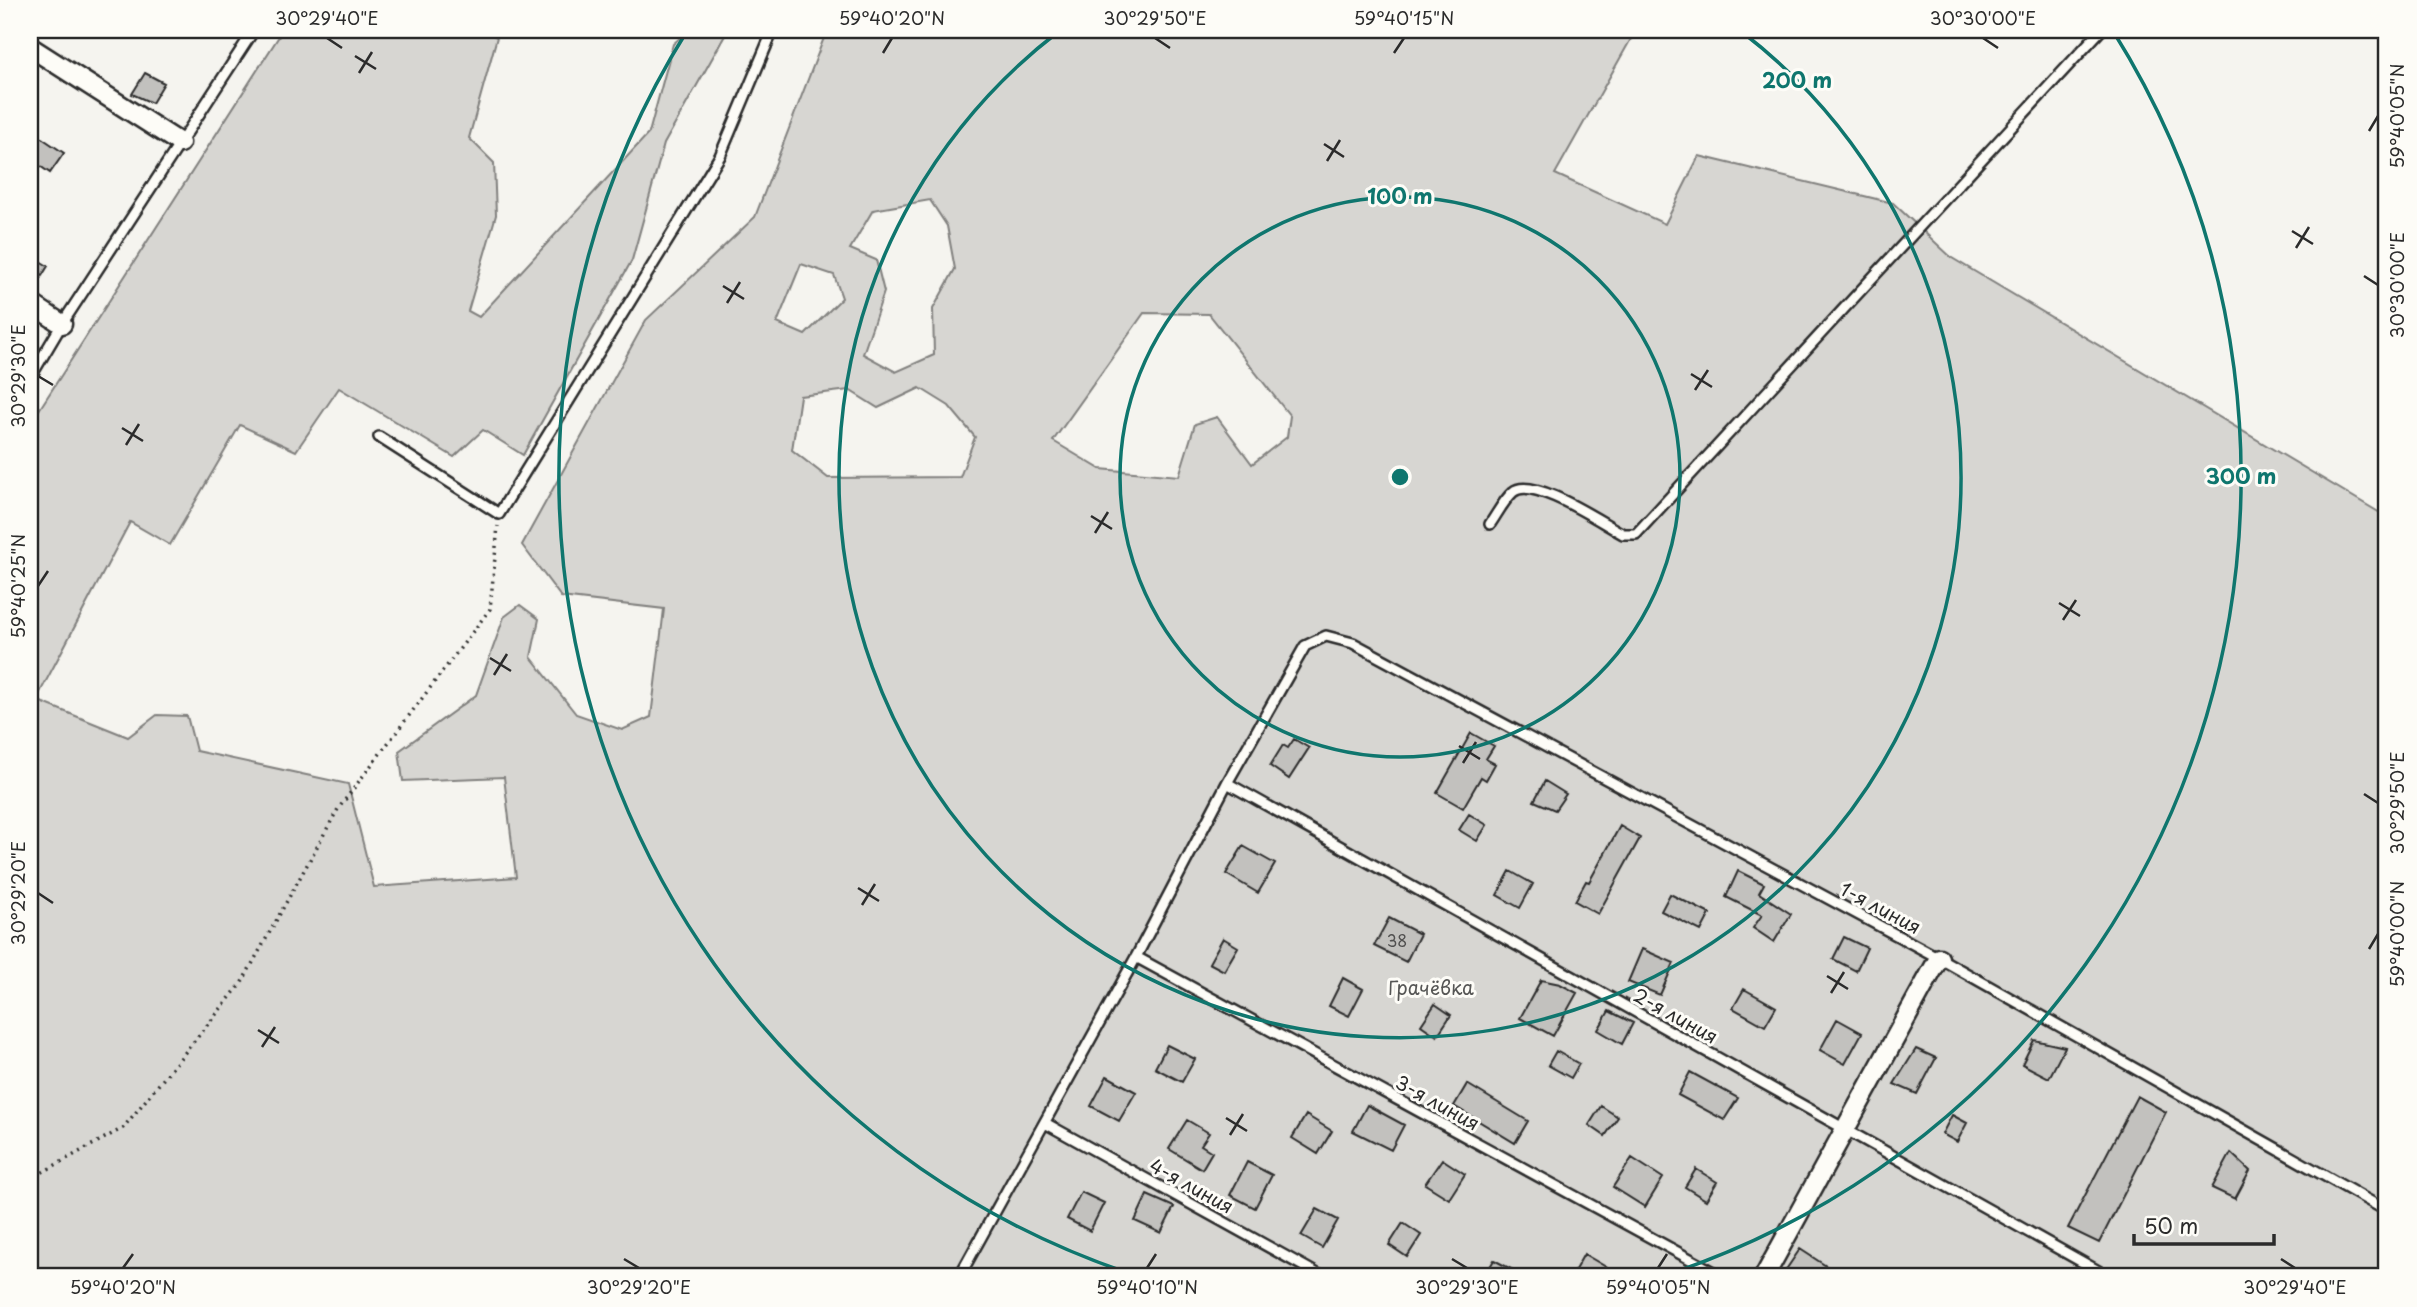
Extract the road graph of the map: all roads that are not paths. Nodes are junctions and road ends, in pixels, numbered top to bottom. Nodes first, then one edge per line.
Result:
1 (254, 30) edge
2 (773, 30) edge
3 (2101, 30) edge
4 (30, 47) edge
5 (180, 143) junction
6 (30, 303) edge
7 (62, 324) junction
8 (30, 378) edge
9 (379, 437) dead end
10 (1490, 524) dead end
11 (1227, 783) junction
12 (1136, 957) junction
13 (1940, 958) junction
14 (1045, 1123) junction
15 (1846, 1131) junction
16 (2387, 1211) edge
17 (959, 1277) edge
18 (1323, 1277) edge
19 (1723, 1277) edge
20 (1764, 1277) edge
21 (2109, 1277) edge

1 - 5 lane
2 - 9 lane
3 - 10 lane
4 - 5 street
5 - 7 lane
6 - 7 street
7 - 8 lane
11 - 12 lane
11 - 13 lane, 1-я линия
11 - 15 lane, 2-я линия
12 - 14 lane
12 - 19 lane, 3-я линия
13 - 15 street
13 - 16 lane, 1-я линия
14 - 17 lane
14 - 18 lane, 4-я линия
15 - 20 street
15 - 21 lane, 2-я линия

